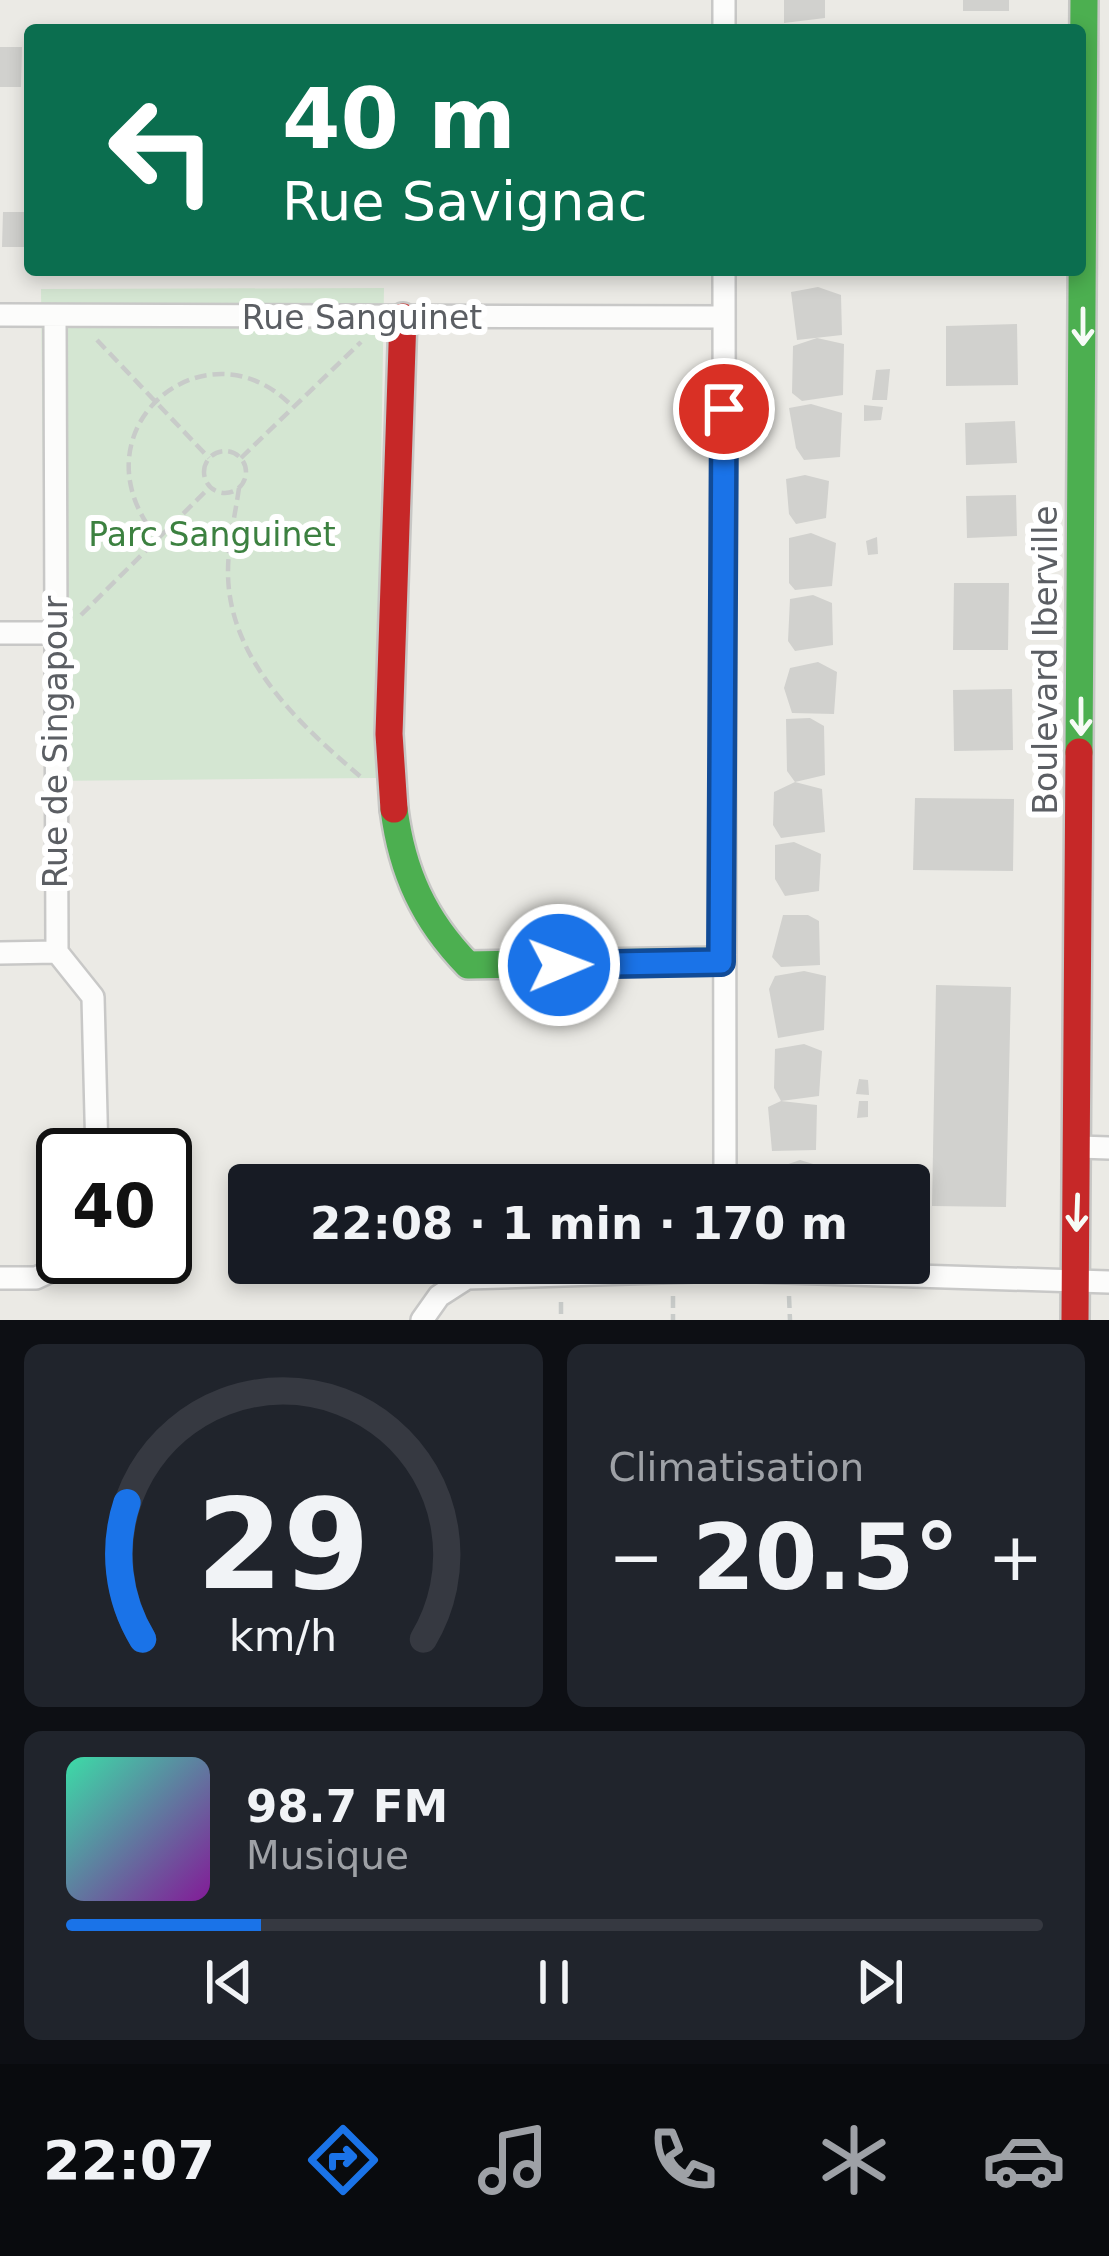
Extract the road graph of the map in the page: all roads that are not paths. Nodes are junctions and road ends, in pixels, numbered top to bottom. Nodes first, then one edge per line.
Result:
1 (724, 276) edge
2 (1083, 276) edge
3 (0, 315) edge
4 (65, 316) junction
5 (395, 317) junction
6 (724, 317) junction
7 (0, 633) edge
8 (53, 638) junction
9 (57, 952) junction
10 (0, 953) edge
11 (721, 962) junction
12 (96, 1128) edge
13 (1079, 1147) junction
14 (1109, 1148) edge
15 (725, 1164) edge
16 (930, 1274) edge
17 (0, 1278) edge
18 (36, 1278) edge
19 (1076, 1280) junction
20 (1109, 1282) edge
21 (458, 1284) edge
22 (422, 1320) edge
23 (1075, 1320) edge

1 - 6 street
2 -> 13 street, Boulevard Iberville
3 - 4 street, Rue Sanguinet
4 - 5 street, Rue Sanguinet
4 - 8 street, Rue de Singapour
5 - 6 street, Rue Sanguinet
5 - 11 street
6 - 11 street
7 - 8 street
8 - 9 street, Rue de Singapour
9 - 10 street
9 - 12 street
11 - 15 street
13 - 14 street
13 -> 19 street, Boulevard Iberville
16 - 19 street
17 - 18 street
19 - 20 street
19 - 23 street, Boulevard Iberville
21 - 22 street

